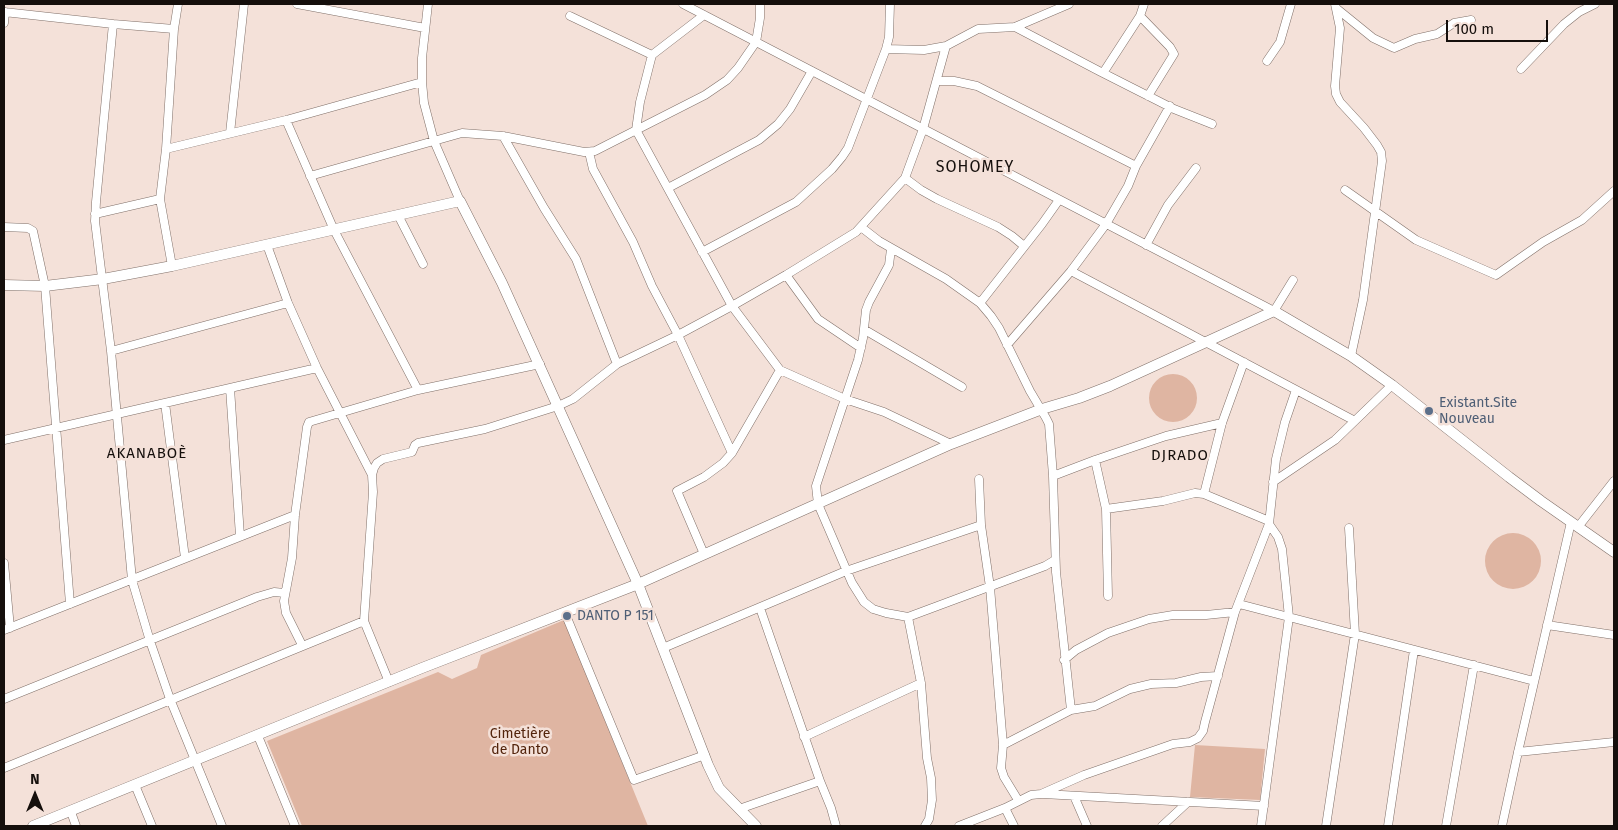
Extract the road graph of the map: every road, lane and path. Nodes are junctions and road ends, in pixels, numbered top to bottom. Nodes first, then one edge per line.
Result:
1 (178, 4) edge
2 (244, 4) edge
3 (300, 4) edge
4 (428, 4) edge
5 (683, 4) edge
6 (760, 4) edge
7 (890, 4) edge
8 (1069, 4) edge
9 (1144, 4) edge
10 (1291, 4) edge
11 (1595, 4) edge
12 (1336, 6) edge
13 (4, 12) edge
14 (704, 15) junction
15 (570, 16) dead end
16 (1140, 16) junction
17 (1471, 20) dead end
18 (4, 23) edge
19 (113, 24) junction
20 (1015, 27) junction
21 (425, 28) junction
22 (174, 29) junction
23 (756, 42) junction
24 (946, 46) junction
25 (886, 49) junction
26 (652, 55) junction
27 (1267, 61) dead end
28 (1521, 69) dead end
29 (812, 71) junction
30 (1103, 74) junction
31 (937, 81) junction
32 (422, 82) junction
33 (1148, 96) junction
34 (867, 100) junction
35 (1170, 106) junction
36 (286, 120) junction
37 (1212, 124) dead end
38 (924, 129) junction
39 (636, 130) junction
40 (230, 134) junction
41 (503, 136) junction
42 (434, 141) junction
43 (166, 149) junction
44 (589, 152) junction
45 (1136, 166) junction
46 (1196, 168) dead end
47 (310, 176) junction
48 (906, 178) junction
49 (668, 188) junction
50 (1345, 190) dead end
51 (1614, 192) edge
52 (160, 199) junction
53 (1059, 200) junction
54 (460, 201) junction
55 (1374, 210) junction
56 (95, 214) junction
57 (398, 215) junction
58 (1106, 224) junction
59 (4, 227) edge
60 (861, 227) junction
61 (334, 230) junction
62 (267, 245) junction
63 (1146, 245) junction
64 (1024, 246) junction
65 (891, 249) junction
66 (702, 252) junction
67 (906, 256) junction
68 (423, 264) dead end
69 (889, 265) junction
70 (172, 266) junction
71 (1071, 271) junction
72 (786, 275) junction
73 (103, 279) junction
74 (1293, 280) dead end
75 (4, 285) edge
76 (45, 286) junction
77 (980, 302) junction
78 (288, 303) junction
79 (732, 306) junction
80 (1274, 311) junction
81 (865, 330) junction
82 (678, 335) junction
83 (1208, 342) junction
84 (1007, 345) junction
85 (861, 348) junction
86 (111, 351) junction
87 (1351, 356) junction
88 (1244, 362) junction
89 (540, 364) junction
90 (617, 364) junction
91 (317, 368) junction
92 (780, 370) junction
93 (1392, 384) junction
94 (962, 387) dead end
95 (230, 388) junction
96 (418, 390) junction
97 (1296, 390) junction
98 (845, 399) junction
99 (165, 403) junction
100 (558, 406) junction
101 (1042, 409) junction
102 (115, 414) junction
103 (340, 414) junction
104 (1355, 421) junction
105 (1222, 423) junction
106 (56, 428) junction
107 (4, 440) edge
108 (951, 444) junction
109 (732, 454) junction
110 (1095, 460) junction
111 (372, 475) junction
112 (1053, 476) junction
113 (979, 479) dead end
114 (1273, 482) junction
115 (1614, 482) edge
116 (1204, 494) junction
117 (818, 504) junction
118 (1106, 509) junction
119 (294, 515) junction
120 (1269, 522) junction
121 (1574, 524) junction
122 (981, 525) junction
123 (1349, 528) dead end
124 (240, 536) junction
125 (1614, 552) edge
126 (704, 554) junction
127 (185, 558) junction
128 (1055, 560) junction
129 (4, 563) edge
130 (1045, 566) junction
131 (846, 571) junction
132 (1056, 572) junction
133 (132, 580) junction
134 (638, 584) junction
135 (990, 587) junction
136 (285, 593) junction
137 (1108, 596) dead end
138 (70, 604) junction
139 (1239, 604) junction
140 (760, 608) junction
141 (1235, 612) junction
142 (565, 613) junction
143 (908, 617) junction
144 (1290, 617) junction
145 (364, 621) junction
146 (1547, 625) junction
147 (7, 629) edge
148 (1355, 634) junction
149 (1614, 635) edge
150 (150, 641) junction
151 (302, 645) junction
152 (1063, 647) junction
153 (663, 648) junction
154 (1076, 650) junction
155 (1414, 650) junction
156 (1064, 660) junction
157 (1474, 665) junction
158 (1218, 676) junction
159 (1534, 681) junction
160 (390, 682) junction
161 (921, 683) junction
162 (4, 699) edge
163 (170, 699) junction
164 (1071, 710) junction
165 (258, 736) junction
166 (804, 737) junction
167 (1614, 742) edge
168 (1003, 745) junction
169 (1518, 752) junction
170 (705, 755) junction
171 (195, 761) junction
172 (4, 768) edge
173 (820, 781) junction
174 (135, 785) junction
175 (1041, 794) junction
176 (1074, 796) junction
177 (1018, 800) junction
178 (1188, 802) junction
179 (1264, 806) junction
180 (1005, 808) junction
181 (739, 809) junction
182 (70, 812) junction
183 (33, 826) edge
184 (76, 826) edge
185 (152, 826) edge
186 (222, 826) edge
187 (295, 826) edge
188 (756, 826) edge
189 (836, 826) edge
190 (925, 826) edge
191 (959, 826) edge
192 (1014, 826) edge
193 (1087, 826) edge
194 (1162, 826) edge
195 (1261, 826) edge
196 (1326, 826) edge
197 (1388, 826) edge
198 (1446, 826) edge
199 (1502, 826) edge

1 - 22 street
2 - 40 street
3 - 21 street
4 - 21 street
5 - 14 street
6 - 23 street
7 - 25 street
8 - 20 street
9 - 16 street
10 - 27 street
11 - 28 street
12 - 17 street
12 - 55 street
13 - 18 street
13 - 19 street
14 - 23 street
14 - 26 street
15 - 26 street
16 - 30 street
16 - 33 street
19 - 22 street
19 - 56 street
20 - 24 street
20 - 30 street
21 - 32 street
22 - 43 street
23 - 29 street
23 - 39 street
24 - 25 street
24 - 31 street
25 - 34 street
26 - 39 street
29 - 34 street
29 - 49 street
30 - 33 street
31 - 38 street
31 - 45 street
32 - 36 street
32 - 42 street
33 - 35 street
34 - 38 street
34 - 66 street
35 - 37 street
35 - 45 street
36 - 40 street
36 - 47 street
38 - 48 street
38 - 53 street
39 - 44 street
39 - 49 street
40 - 43 street
41 - 42 street
41 - 44 street
41 - 90 street
42 - 47 street
42 - 54 street
43 - 52 street
44 - 82 street
45 - 58 street
46 - 63 street
47 - 61 street
48 - 60 street
48 - 64 street
49 - 66 street
50 - 55 street
51 - 55 street
52 - 56 street
52 - 70 street
53 - 58 street
53 - 64 street
54 - 57 street
54 - 89 street
55 - 87 street
56 - 73 street
57 - 61 street
57 - 68 street
58 - 63 street
58 - 71 street
59 - 76 street
60 - 65 street
60 - 72 street
61 - 62 street
61 - 96 street
62 - 70 street
62 - 78 street
63 - 80 street
64 - 77 street
65 - 67 street
65 - 69 street
66 - 79 street
67 - 69 street
67 - 77 street
69 - 81 street
70 - 73 street
71 - 83 street
71 - 84 street
72 - 79 street
72 - 85 street
73 - 76 street
73 - 86 street
74 - 80 street
75 - 76 street
76 - 106 street
77 - 84 street
78 - 86 street
78 - 91 street
79 - 82 street
79 - 92 street
80 - 83 street
80 - 87 street
81 - 85 street
81 - 94 street
82 - 90 street
82 - 109 street
83 - 88 street
83 - 101 street
84 - 101 street
85 - 98 street
86 - 102 street
87 - 93 street
88 - 97 street
88 - 105 street
89 - 96 street
89 - 100 street
90 - 100 street
91 - 95 street
91 - 103 street
92 - 98 street
92 - 109 street
93 - 104 street
93 - 121 street
95 - 99 street
95 - 124 street
96 - 103 street
97 - 104 street
97 - 114 street
98 - 108 street
98 - 117 street
99 - 102 street
99 - 127 street
100 - 111 street
100 - 134 street
101 - 108 street
101 - 112 street
102 - 106 street
102 - 133 street
103 - 111 street
103 - 119 street
104 - 114 street
105 - 110 street
105 - 116 street
106 - 107 street
106 - 138 street
108 - 117 street
109 - 126 street
110 - 112 street
110 - 118 street
111 - 145 street
112 - 128 street
113 - 122 street
114 - 120 street
115 - 121 street
116 - 118 street
116 - 120 street
117 - 126 street
117 - 131 street
118 - 137 street
119 - 124 street
119 - 136 street
120 - 139 street
120 - 144 street
121 - 125 street
121 - 146 street
122 - 131 street
122 - 135 street
123 - 148 street
124 - 127 street
126 - 134 street
127 - 133 street
128 - 130 street
128 - 132 street
129 - 147 street
130 - 132 street
130 - 135 street
131 - 140 street
131 - 143 street
132 - 152 street
133 - 138 street
133 - 150 street
134 - 142 street
134 - 153 street
135 - 143 street
135 - 168 street
136 - 150 street
136 - 151 street
138 - 147 street
139 - 141 street
139 - 144 street
140 - 153 street
140 - 166 street
141 - 154 street
141 - 158 street
142 - 160 street
142 - 170 street
143 - 161 street
144 - 148 street
144 - 179 street
145 - 151 street
145 - 160 street
146 - 149 street
146 - 159 street
148 - 155 street
148 - 196 street
150 - 162 street
150 - 163 street
151 - 163 street
152 - 154 street
152 - 156 street
153 - 170 street
154 - 156 street
155 - 157 street
155 - 197 street
156 - 164 street
157 - 159 street
157 - 198 street
158 - 164 street
158 - 175 street
159 - 169 street
160 - 165 street
161 - 166 street
161 - 190 street
163 - 171 street
163 - 172 street
164 - 168 street
165 - 171 street
165 - 187 street
166 - 173 street
167 - 169 street
168 - 177 street
169 - 199 street
170 - 181 street
171 - 174 street
171 - 186 street
173 - 181 street
173 - 189 street
174 - 182 street
174 - 185 street
175 - 176 street
175 - 177 street
176 - 178 street
176 - 193 street
177 - 180 street
178 - 179 street
178 - 194 street
179 - 195 street
180 - 191 street
180 - 192 street
181 - 188 street
182 - 183 street
182 - 184 street

